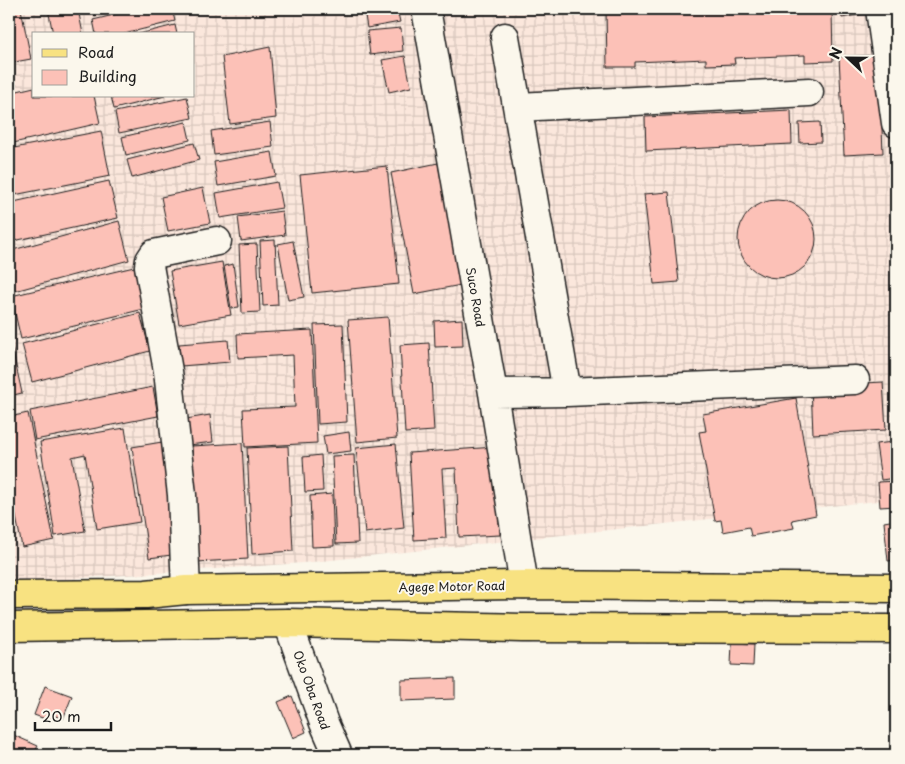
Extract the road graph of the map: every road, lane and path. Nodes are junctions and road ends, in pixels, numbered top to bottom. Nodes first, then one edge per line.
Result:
1 (426, 9) edge
2 (880, 9) edge
3 (505, 36) dead end
4 (809, 92) dead end
5 (518, 107) junction
6 (896, 123) edge
7 (217, 241) dead end
8 (855, 380) dead end
9 (567, 392) junction
10 (493, 393) junction
11 (524, 585) junction
12 (896, 588) edge
13 (186, 590) junction
14 (9, 595) edge
15 (288, 623) junction
16 (9, 627) edge
17 (896, 629) edge
18 (338, 755) edge

1 - 10 street, Suco Road
2 - 6 street
3 - 5 street
4 - 5 street
5 - 9 street
7 - 13 street
8 - 9 street
9 - 10 street
10 - 11 street, Suco Road
11 - 12 main road, Agege Motor Road
11 - 13 main road, Agege Motor Road
13 - 14 main road, Agege Motor Road
15 - 16 main road
15 - 17 main road
15 - 18 street, Oko Oba Road

